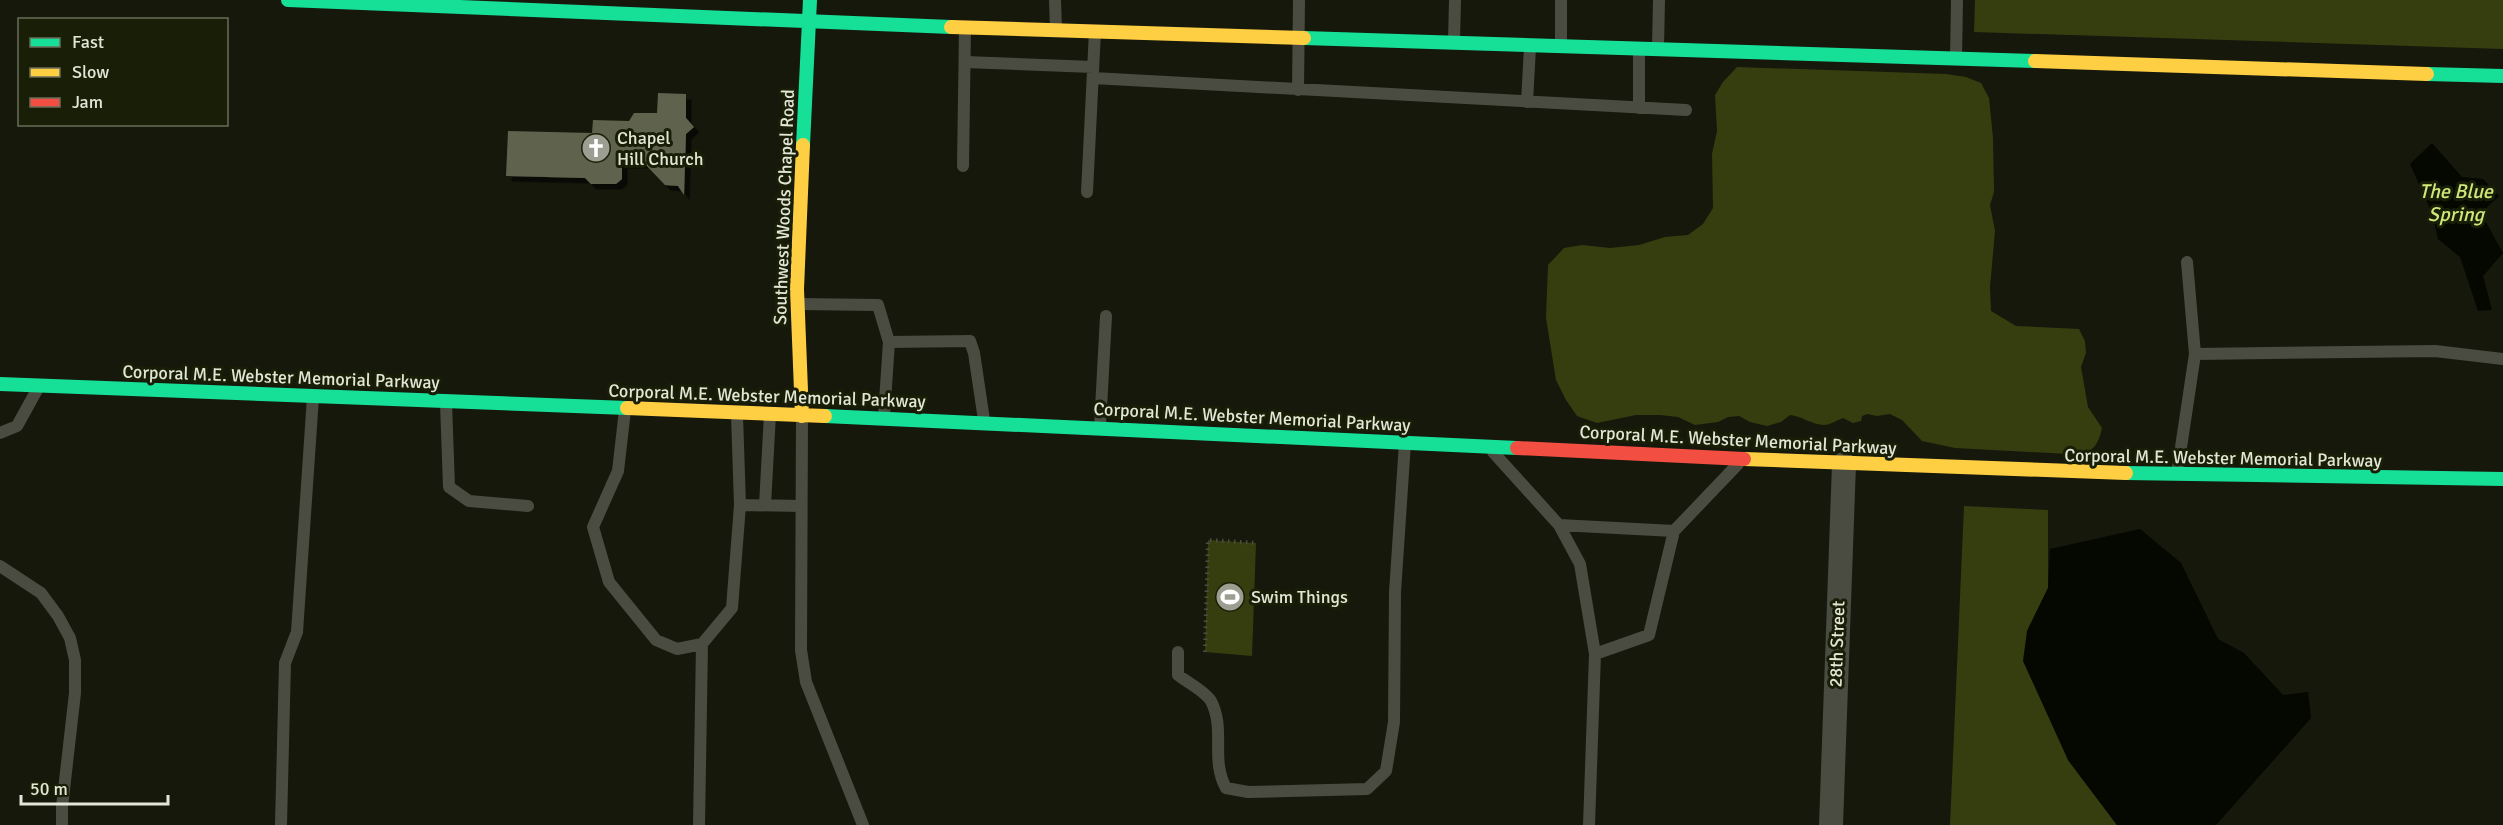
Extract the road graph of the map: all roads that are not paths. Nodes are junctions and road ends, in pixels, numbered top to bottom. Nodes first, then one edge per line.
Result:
1 (288, 0) edge
2 (810, 0) edge
3 (1055, 0) edge
4 (1299, 0) edge
5 (1455, 0) edge
6 (1561, 0) edge
7 (1659, 0) edge
8 (1957, 0) edge
9 (541, 5) edge
10 (1011, 15) dead end
11 (809, 22) junction
12 (965, 27) junction
13 (1056, 30) junction
14 (1095, 31) junction
15 (1299, 38) junction
16 (1454, 42) junction
17 (1530, 45) junction
18 (1561, 46) junction
19 (1640, 49) junction
20 (1659, 49) junction
21 (1956, 59) junction
22 (964, 62) junction
23 (1093, 72) junction
24 (2503, 76) edge
25 (1298, 90) junction
26 (1527, 102) junction
27 (1639, 108) junction
28 (1686, 110) dead end
29 (963, 166) dead end
30 (1087, 192) dead end
31 (2187, 262) dead end
32 (797, 304) junction
33 (1106, 316) dead end
34 (889, 342) junction
35 (2195, 354) junction
36 (2503, 359) edge
37 (0, 384) edge
38 (39, 385) junction
39 (313, 396) junction
40 (446, 401) junction
41 (626, 409) junction
42 (737, 413) junction
43 (770, 414) junction
44 (802, 416) junction
45 (884, 419) junction
46 (984, 423) junction
47 (1100, 428) junction
48 (0, 433) edge
49 (1405, 442) junction
50 (1488, 446) junction
51 (1743, 459) junction
52 (1844, 464) junction
53 (2177, 475) junction
54 (2503, 479) edge
55 (740, 505) junction
56 (765, 505) junction
57 (528, 506) dead end
58 (801, 506) junction
59 (1559, 525) junction
60 (1674, 531) junction
61 (0, 566) edge
62 (702, 644) junction
63 (1178, 652) dead end
64 (1595, 654) junction
65 (62, 825) edge
66 (281, 825) edge
67 (699, 825) edge
68 (863, 825) edge
69 (1590, 825) edge
70 (1831, 825) edge

1 - 9 main road
2 - 11 main road, Southwest Woods Chapel Road
3 - 13 lane
4 - 15 lane
5 - 16 lane
6 - 18 lane
7 - 20 lane
8 - 21 lane
9 - 11 main road
10 - 13 main road
11 - 12 main road
11 - 32 main road, Southwest Woods Chapel Road
12 - 13 main road
12 - 22 lane
13 - 14 main road
14 - 15 main road
14 - 23 lane
15 - 16 main road
15 - 25 lane
16 - 17 main road
17 - 18 main road
17 - 26 lane
18 - 19 main road
19 - 20 main road
19 - 27 lane
20 - 21 main road
21 - 24 main road
22 - 23 lane
22 - 29 lane
23 - 25 lane
23 - 30 lane
25 - 26 lane
26 - 27 lane
27 - 28 lane
31 - 35 lane
32 - 34 lane
32 - 44 main road, Southwest Woods Chapel Road
33 - 47 lane
34 - 45 lane
34 - 46 lane
35 - 36 lane
35 - 53 lane
37 - 38 main road, Corporal M.E. Webster Memorial Parkway
38 - 39 main road, Corporal M.E. Webster Memorial Parkway
38 - 48 lane
39 - 40 main road, Corporal M.E. Webster Memorial Parkway
39 - 66 lane
40 - 41 main road, Corporal M.E. Webster Memorial Parkway
40 - 57 lane
41 - 42 main road, Corporal M.E. Webster Memorial Parkway
41 - 62 lane
42 - 43 main road, Corporal M.E. Webster Memorial Parkway
42 - 55 lane
43 - 44 main road, Corporal M.E. Webster Memorial Parkway
43 - 56 lane
44 - 45 main road, Corporal M.E. Webster Memorial Parkway
44 - 58 lane
45 - 46 main road, Corporal M.E. Webster Memorial Parkway
46 - 47 main road, Corporal M.E. Webster Memorial Parkway
47 - 49 main road, Corporal M.E. Webster Memorial Parkway
49 - 50 main road, Corporal M.E. Webster Memorial Parkway
49 - 63 lane
50 - 51 main road, Corporal M.E. Webster Memorial Parkway
50 - 59 lane
51 - 52 main road, Corporal M.E. Webster Memorial Parkway
51 - 60 lane
52 - 53 main road, Corporal M.E. Webster Memorial Parkway
52 - 70 street, 28th Street
53 - 54 main road, Corporal M.E. Webster Memorial Parkway
55 - 56 lane
55 - 62 lane
56 - 58 lane
58 - 68 lane
59 - 60 lane
59 - 64 lane
60 - 64 lane
61 - 65 lane
62 - 67 lane
64 - 69 lane

